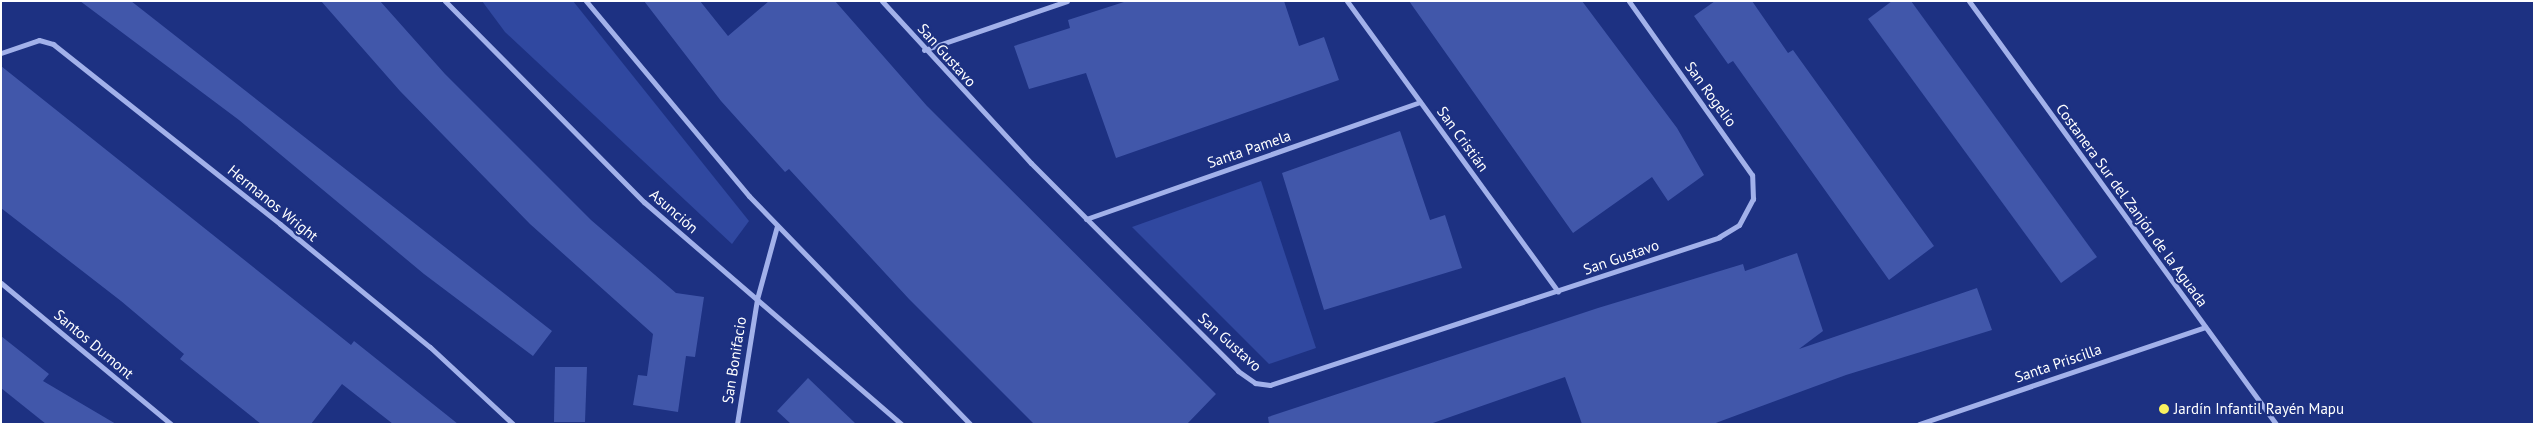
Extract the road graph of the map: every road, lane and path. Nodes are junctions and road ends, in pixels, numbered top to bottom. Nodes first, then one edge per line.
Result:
1 (445, 1) edge
2 (586, 1) edge
3 (882, 1) edge
4 (1067, 1) edge
5 (1347, 1) edge
6 (1629, 1) edge
7 (1969, 1) edge
8 (924, 50) junction
9 (1, 53) edge
10 (1420, 102) junction
11 (1751, 208) joint
12 (1086, 219) junction
13 (777, 226) junction
14 (1, 283) edge
15 (1558, 291) junction
16 (757, 299) junction
17 (2205, 327) junction
18 (171, 424) edge
19 (513, 424) edge
20 (736, 424) edge
21 (901, 424) edge
22 (970, 424) edge
23 (1919, 424) edge
24 (2276, 424) edge

1 - 16 street, Asunción
2 - 13 street
3 - 8 street, San Gustavo
4 - 8 street
5 - 10 street, San Cristián
6 - 11 street, San Rogelio
7 - 17 street, Costanera Sur del Zanjón de la Aguada
8 - 12 street, San Gustavo
9 - 19 street, Hermanos Wright
10 - 12 street, Santa Pamela
10 - 15 street, San Cristián
11 - 15 street, San Gustavo
12 - 15 street, San Gustavo
13 - 16 street, San Bonifacio
13 - 22 street
14 - 18 street, Santos Dumont
16 - 20 street, San Bonifacio
16 - 21 street, Asunción
17 - 23 street, Santa Priscilla
17 - 24 street, Costanera Sur del Zanjón de la Aguada

